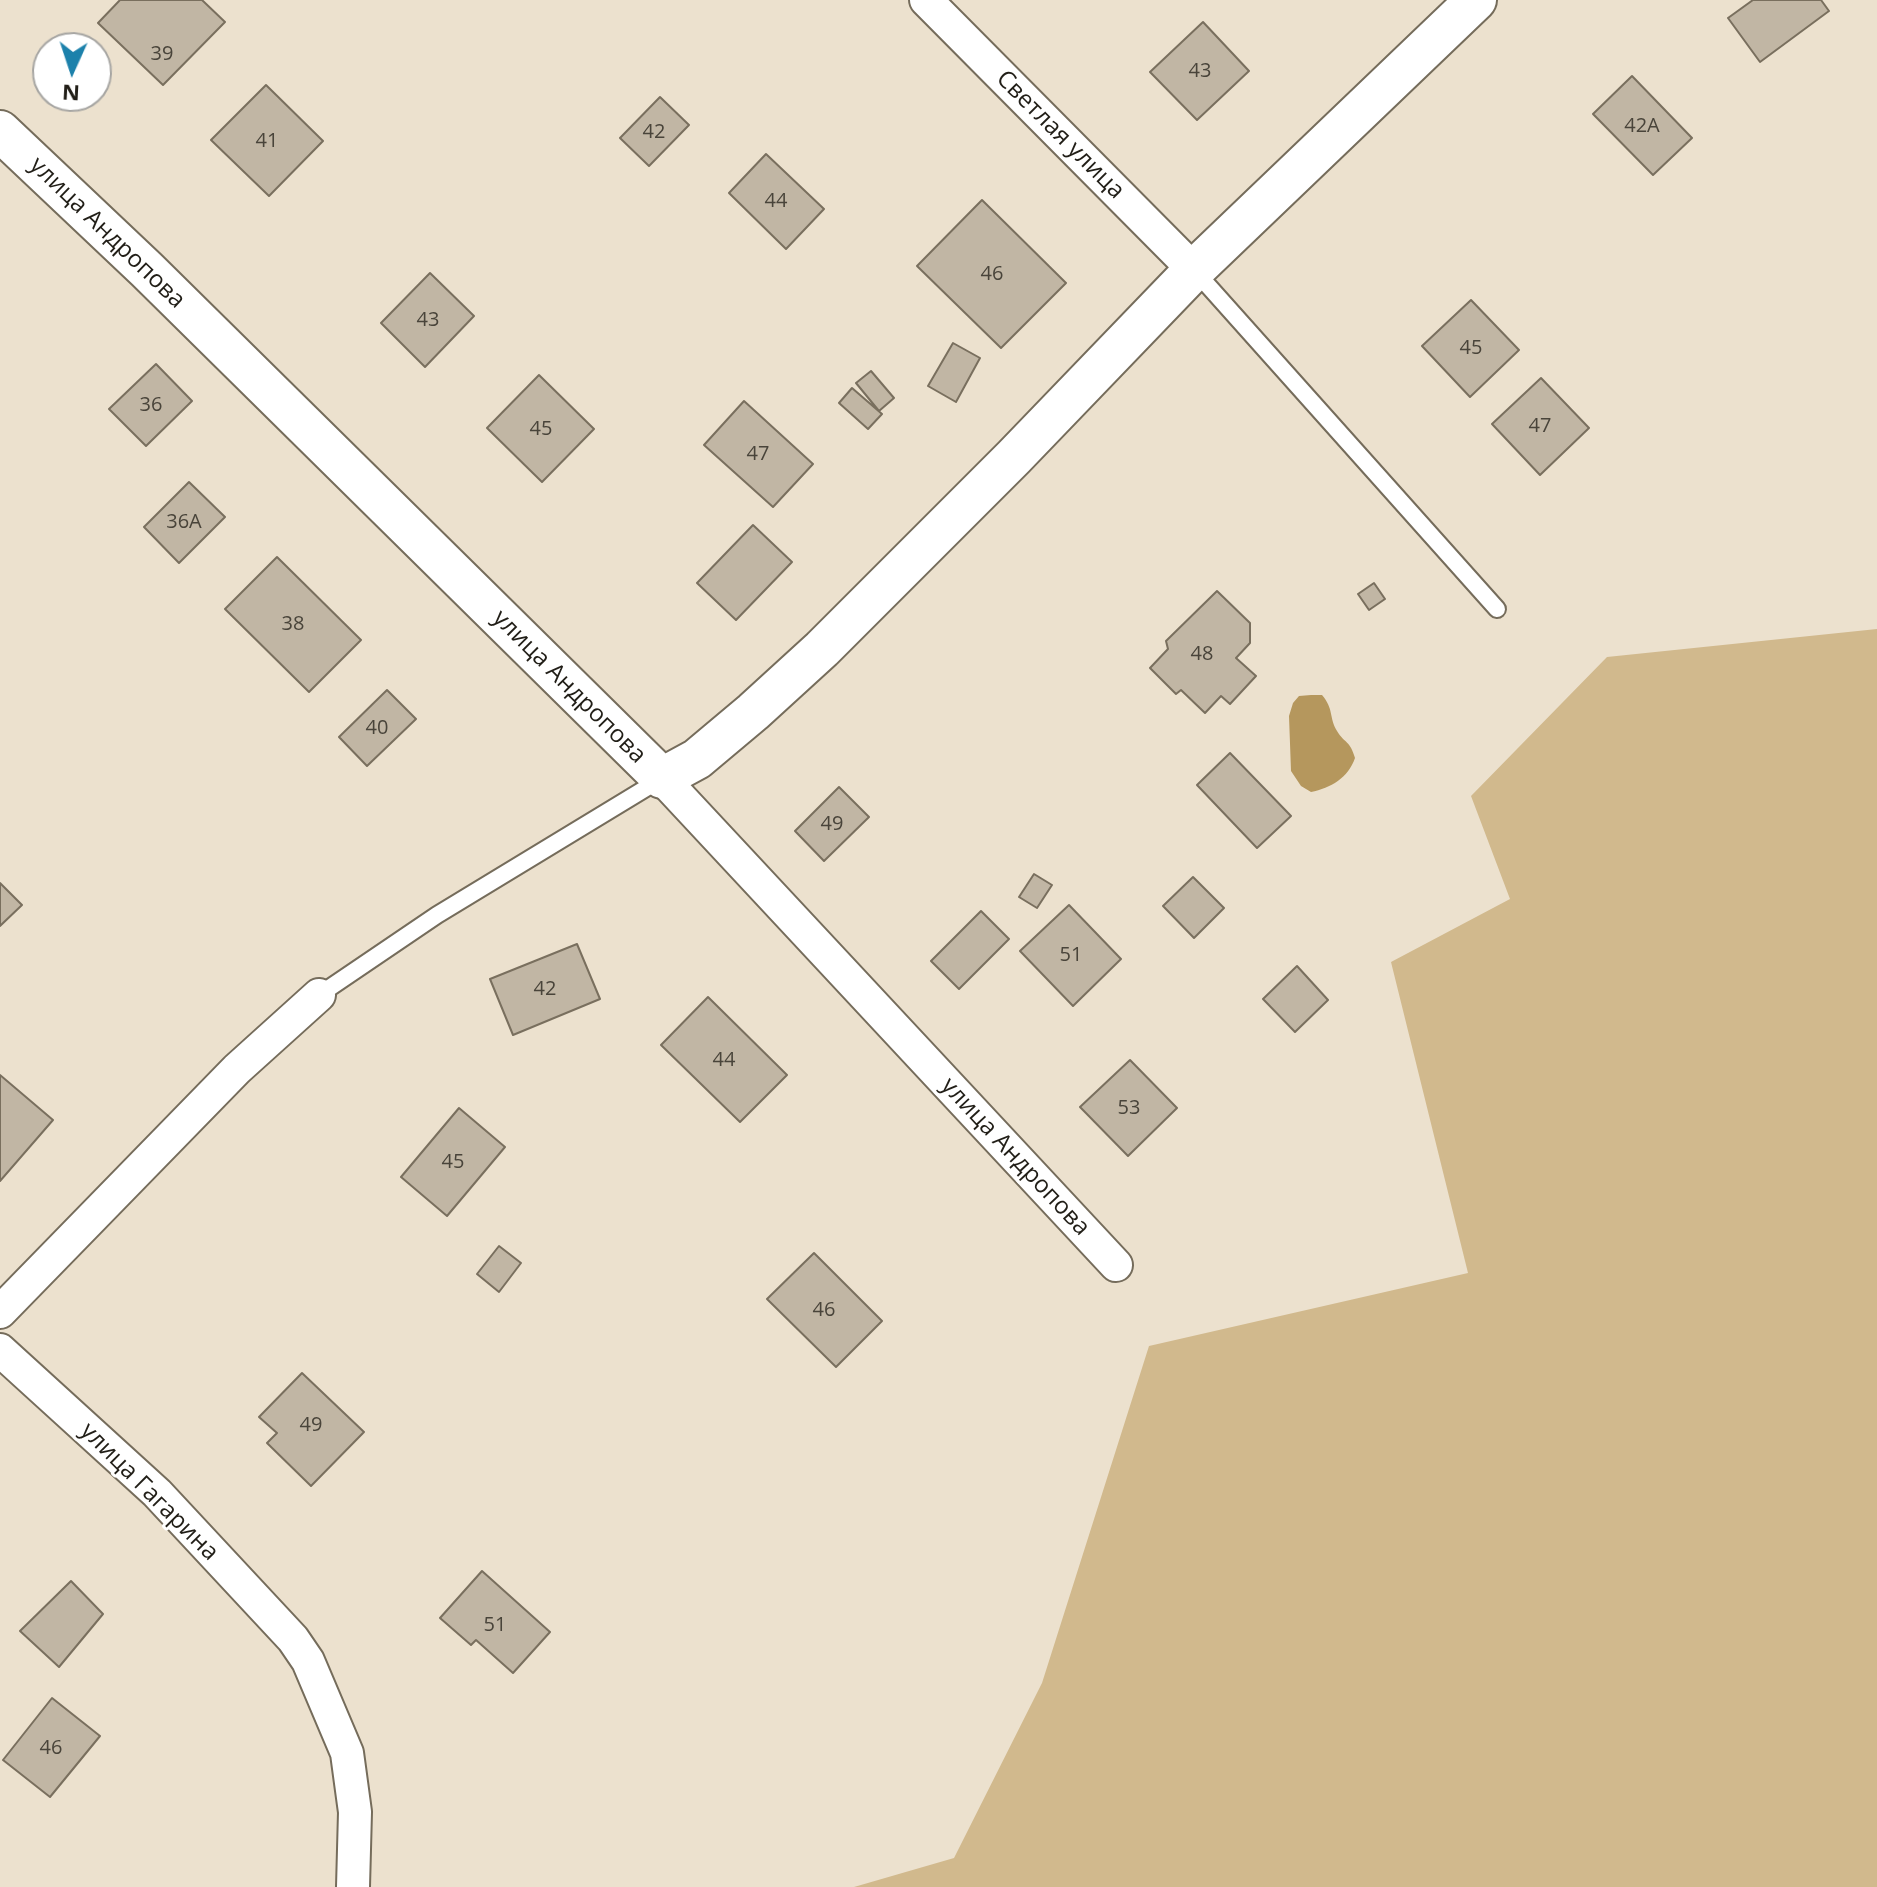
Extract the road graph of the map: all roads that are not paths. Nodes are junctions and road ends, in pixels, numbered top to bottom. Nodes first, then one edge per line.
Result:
1 (926, 0) edge
2 (1476, 0) edge
3 (0, 131) edge
4 (1194, 270) junction
5 (1497, 609) dead end
6 (662, 778) junction
7 (319, 995) joint
8 (1116, 1265) dead end
9 (0, 1312) edge
10 (0, 1350) edge
11 (353, 1887) edge

1 - 4 street, Светлая улица
2 - 4 street
3 - 6 street, улица Андропова
4 - 5 lane
4 - 6 street
6 - 7 lane
6 - 8 street, улица Андропова
7 - 9 street
10 - 11 street, улица Гагарина

